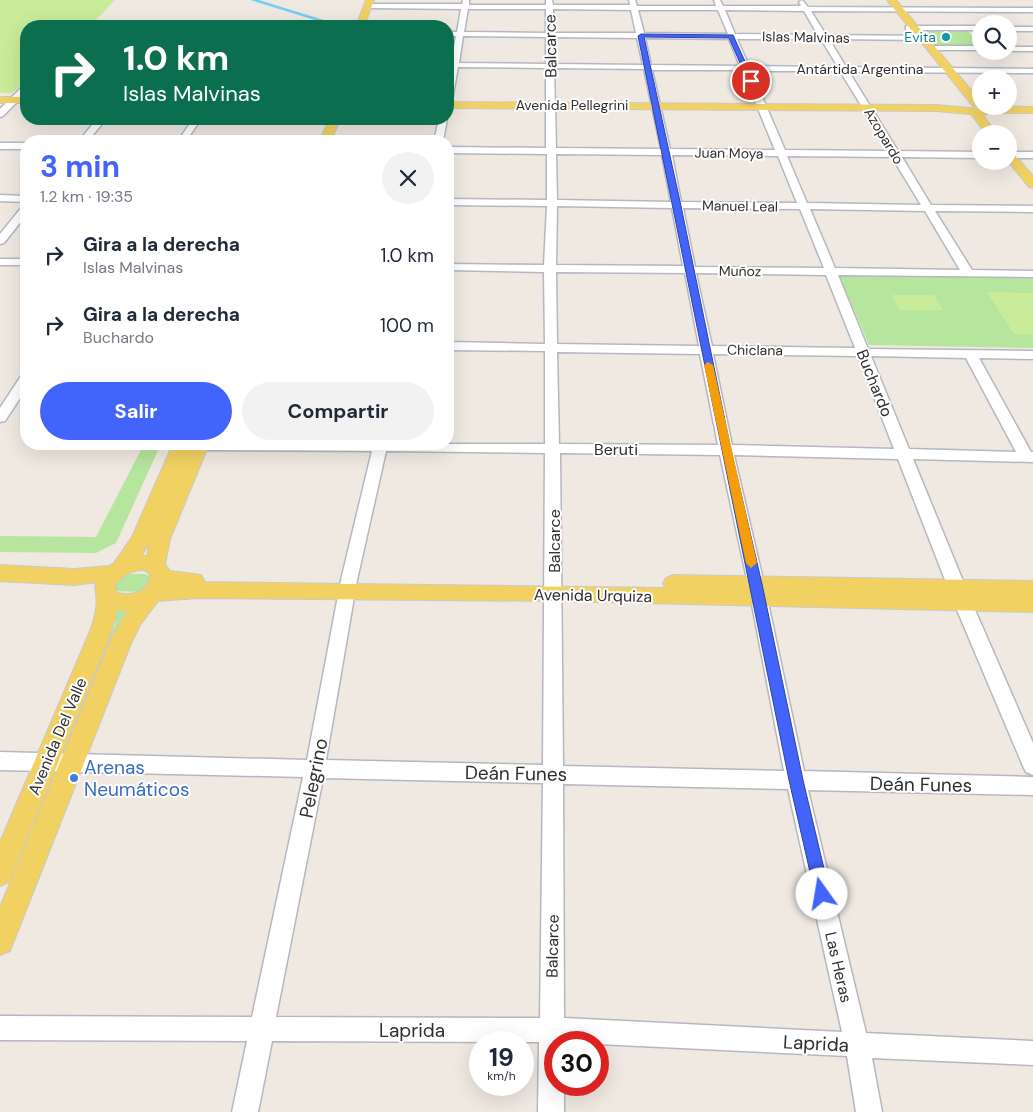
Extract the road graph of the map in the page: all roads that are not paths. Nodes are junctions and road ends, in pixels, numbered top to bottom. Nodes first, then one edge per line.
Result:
1 (800, 0) edge
2 (882, 0) edge
3 (369, 3) edge
4 (466, 4) edge
5 (550, 4) edge
6 (633, 4) edge
7 (719, 5) edge
8 (378, 6) edge
9 (893, 6) edge
10 (807, 10) junction
11 (1033, 10) edge
12 (362, 20) edge
13 (968, 28) junction
14 (972, 28) edge
15 (1017, 29) edge
16 (1033, 29) edge
17 (915, 33) junction
18 (972, 33) edge
19 (454, 34) edge
20 (459, 34) junction
21 (550, 35) junction
22 (641, 36) junction
23 (731, 36) junction
24 (823, 38) junction
25 (932, 48) junction
26 (972, 48) edge
27 (1017, 49) edge
28 (1033, 49) edge
29 (454, 53) edge
30 (454, 65) edge
31 (550, 66) junction
32 (647, 67) junction
33 (744, 68) junction
34 (842, 69) junction
35 (945, 69) junction
36 (1033, 71) edge
37 (20, 94) edge
38 (0, 100) edge
39 (14, 100) junction
40 (20, 100) edge
41 (972, 101) edge
42 (454, 104) edge
43 (551, 105) junction
44 (657, 106) junction
45 (867, 107) junction
46 (972, 107) edge
47 (763, 108) junction
48 (1017, 108) edge
49 (1033, 109) edge
50 (0, 114) edge
51 (985, 115) edge
52 (97, 125) edge
53 (330, 125) edge
54 (994, 125) edge
55 (88, 135) edge
56 (322, 135) edge
57 (0, 146) edge
58 (20, 146) edge
59 (454, 150) edge
60 (550, 151) junction
61 (666, 152) junction
62 (782, 153) junction
63 (894, 154) junction
64 (972, 155) edge
65 (1017, 155) edge
66 (1033, 155) edge
67 (1017, 159) edge
68 (1017, 162) edge
69 (1033, 170) edge
70 (1033, 184) edge
71 (0, 198) edge
72 (20, 199) edge
73 (454, 202) edge
74 (552, 204) junction
75 (677, 206) junction
76 (803, 207) junction
77 (928, 207) junction
78 (1033, 209) edge
79 (20, 216) edge
80 (0, 240) edge
81 (0, 262) edge
82 (20, 262) edge
83 (454, 267) edge
84 (550, 269) junction
85 (690, 270) junction
86 (831, 272) junction
87 (968, 273) junction
88 (1033, 274) edge
89 (454, 346) edge
90 (552, 347) junction
91 (705, 350) junction
92 (862, 351) junction
93 (971, 355) junction
94 (1033, 356) edge
95 (20, 386) edge
96 (5, 403) edge
97 (20, 404) edge
98 (0, 418) edge
99 (454, 447) edge
100 (554, 449) junction
101 (191, 450) edge
102 (192, 450) edge
103 (380, 450) edge
104 (726, 450) junction
105 (904, 454) junction
106 (1029, 457) edge
107 (117, 570) junction
108 (0, 573) edge
109 (154, 584) junction
110 (0, 585) edge
111 (348, 586) junction
112 (554, 587) junction
113 (1033, 589) edge
114 (757, 591) junction
115 (107, 595) junction
116 (960, 595) junction
117 (1033, 604) edge
118 (0, 760) edge
119 (47, 762) junction
120 (71, 763) junction
121 (1033, 766) edge
122 (315, 768) junction
123 (553, 774) junction
124 (796, 780) junction
125 (1033, 786) edge
126 (0, 873) edge
127 (0, 941) edge
128 (0, 1028) edge
129 (262, 1030) junction
130 (551, 1030) junction
131 (857, 1045) junction
132 (1033, 1053) edge
133 (245, 1112) edge
134 (551, 1112) edge
135 (869, 1112) edge

1 - 10 street, Azopardo
2 - 9 main road
3 - 8 street
3 - 12 main road
4 - 5 street
4 - 8 street
4 - 20 street
5 - 6 street
5 - 21 street, Balcarce
6 - 7 street
6 - 22 street, Las Heras
7 - 10 street
7 - 23 street, Buchardo
9 - 10 street
9 - 11 street
9 - 17 main road
10 - 24 street, Azopardo
13 - 14 street, Islas Malvinas
13 - 17 street, Islas Malvinas
13 - 18 street
15 - 16 street
17 - 24 street, Islas Malvinas
17 - 25 main road
17 - 35 main road
19 - 20 street, Islas Malvinas
20 - 21 street, Islas Malvinas
20 - 29 street
21 - 22 street, Islas Malvinas
21 - 31 street, Balcarce
22 - 23 street, Islas Malvinas
22 - 32 street, Las Heras
23 - 24 street, Islas Malvinas
23 - 33 street, Buchardo
24 - 34 street, Azopardo
25 - 26 street
25 - 35 main road
27 - 28 street
30 - 31 street, Antártida Argentina
31 - 32 street, Antártida Argentina
31 - 43 street, Balcarce
32 - 33 street, Antártida Argentina
32 - 44 street, Las Heras
33 - 34 street, Antártida Argentina
33 - 47 street, Buchardo
34 - 35 street, Antártida Argentina
34 - 45 street, Azopardo
35 - 36 street, Antártida Argentina
35 - 41 main road
37 - 39 street
38 - 39 main road
39 - 40 main road
39 - 50 street
42 - 43 main road, Avenida Pellegrini
43 - 44 main road, Avenida Pellegrini
43 - 60 street, Balcarce
44 - 47 main road, Avenida Pellegrini
44 - 61 street, Las Heras
45 - 46 main road, Avenida Pellegrini
45 - 47 main road, Avenida Pellegrini
45 - 63 street, Azopardo
47 - 62 street, Buchardo
48 - 49 main road, Avenida Pellegrini
51 - 54 main road
52 - 55 street
53 - 56 main road
57 - 58 street
59 - 60 street, Juan Moya
60 - 61 street, Juan Moya
60 - 74 street, Balcarce
61 - 62 street, Juan Moya
61 - 75 street, Las Heras
62 - 63 street, Juan Moya
62 - 76 street, Buchardo
63 - 64 street, Juan Moya
63 - 77 street, Azopardo
65 - 66 street
67 - 69 main road
68 - 70 main road
71 - 72 street
73 - 74 street, Manuel Leal
74 - 75 street, Manuel Leal
74 - 84 street, Balcarce
75 - 76 street, Manuel Leal
75 - 85 street, Las Heras
76 - 77 street, Manuel Leal
76 - 86 street, Buchardo
77 - 78 street, Manuel Leal
77 - 87 street, Azopardo
79 - 80 street
81 - 82 street
83 - 84 street, Muñoz
84 - 85 street, Muñoz
84 - 90 street, Balcarce
85 - 86 street, Muñoz
85 - 91 street, Las Heras
86 - 87 street, Muñoz
86 - 92 street, Buchardo
87 - 88 street, Muñoz
89 - 90 street, Chiclana
90 - 91 street, Chiclana
90 - 100 street, Balcarce
91 - 92 street, Chiclana
91 - 104 street, Las Heras
92 - 93 street, Chiclana
92 - 105 street, Buchardo
93 - 94 street, Chiclana
93 - 106 street
95 - 96 street
96 - 97 street
96 - 98 street
99 - 100 street, Beruti
100 - 104 street, Beruti
100 - 112 street, Balcarce
101 - 107 main road
102 - 109 main road, Avenida Del Valle
103 - 111 street, Pelegrino
104 - 105 street, Beruti
104 - 114 street, Las Heras
105 - 106 street, Beruti
105 - 116 street, Buchardo
107 - 108 main road
107 - 109 main road
107 - 115 main road
109 - 111 main road, Avenida Urquiza
109 - 115 main road
109 - 120 main road, Avenida Del Valle
110 - 115 main road
111 - 112 main road, Avenida Urquiza
111 - 122 street, Pelegrino
112 - 114 main road, Avenida Urquiza
112 - 123 street, Balcarce
113 - 116 main road
114 - 116 main road, Avenida Urquiza
114 - 124 street, Las Heras
115 - 119 main road, Avenida Del Valle
116 - 117 main road, Avenida Urquiza
116 - 121 street, Buchardo
118 - 119 street, Deán Funes
119 - 120 street, Deán Funes
119 - 126 main road, Avenida Del Valle
120 - 122 street, Deán Funes
120 - 127 main road, Avenida Del Valle
122 - 123 street, Deán Funes
122 - 129 street, Pelegrino
123 - 124 street, Deán Funes
123 - 130 street, Balcarce
124 - 125 street, Deán Funes
124 - 131 street, Las Heras
128 - 129 street, Laprida
129 - 130 street, Laprida
129 - 133 street, Pelegrino
130 - 131 street, Laprida
130 - 134 street, Balcarce
131 - 132 street, Laprida
131 - 135 street, Las Heras

